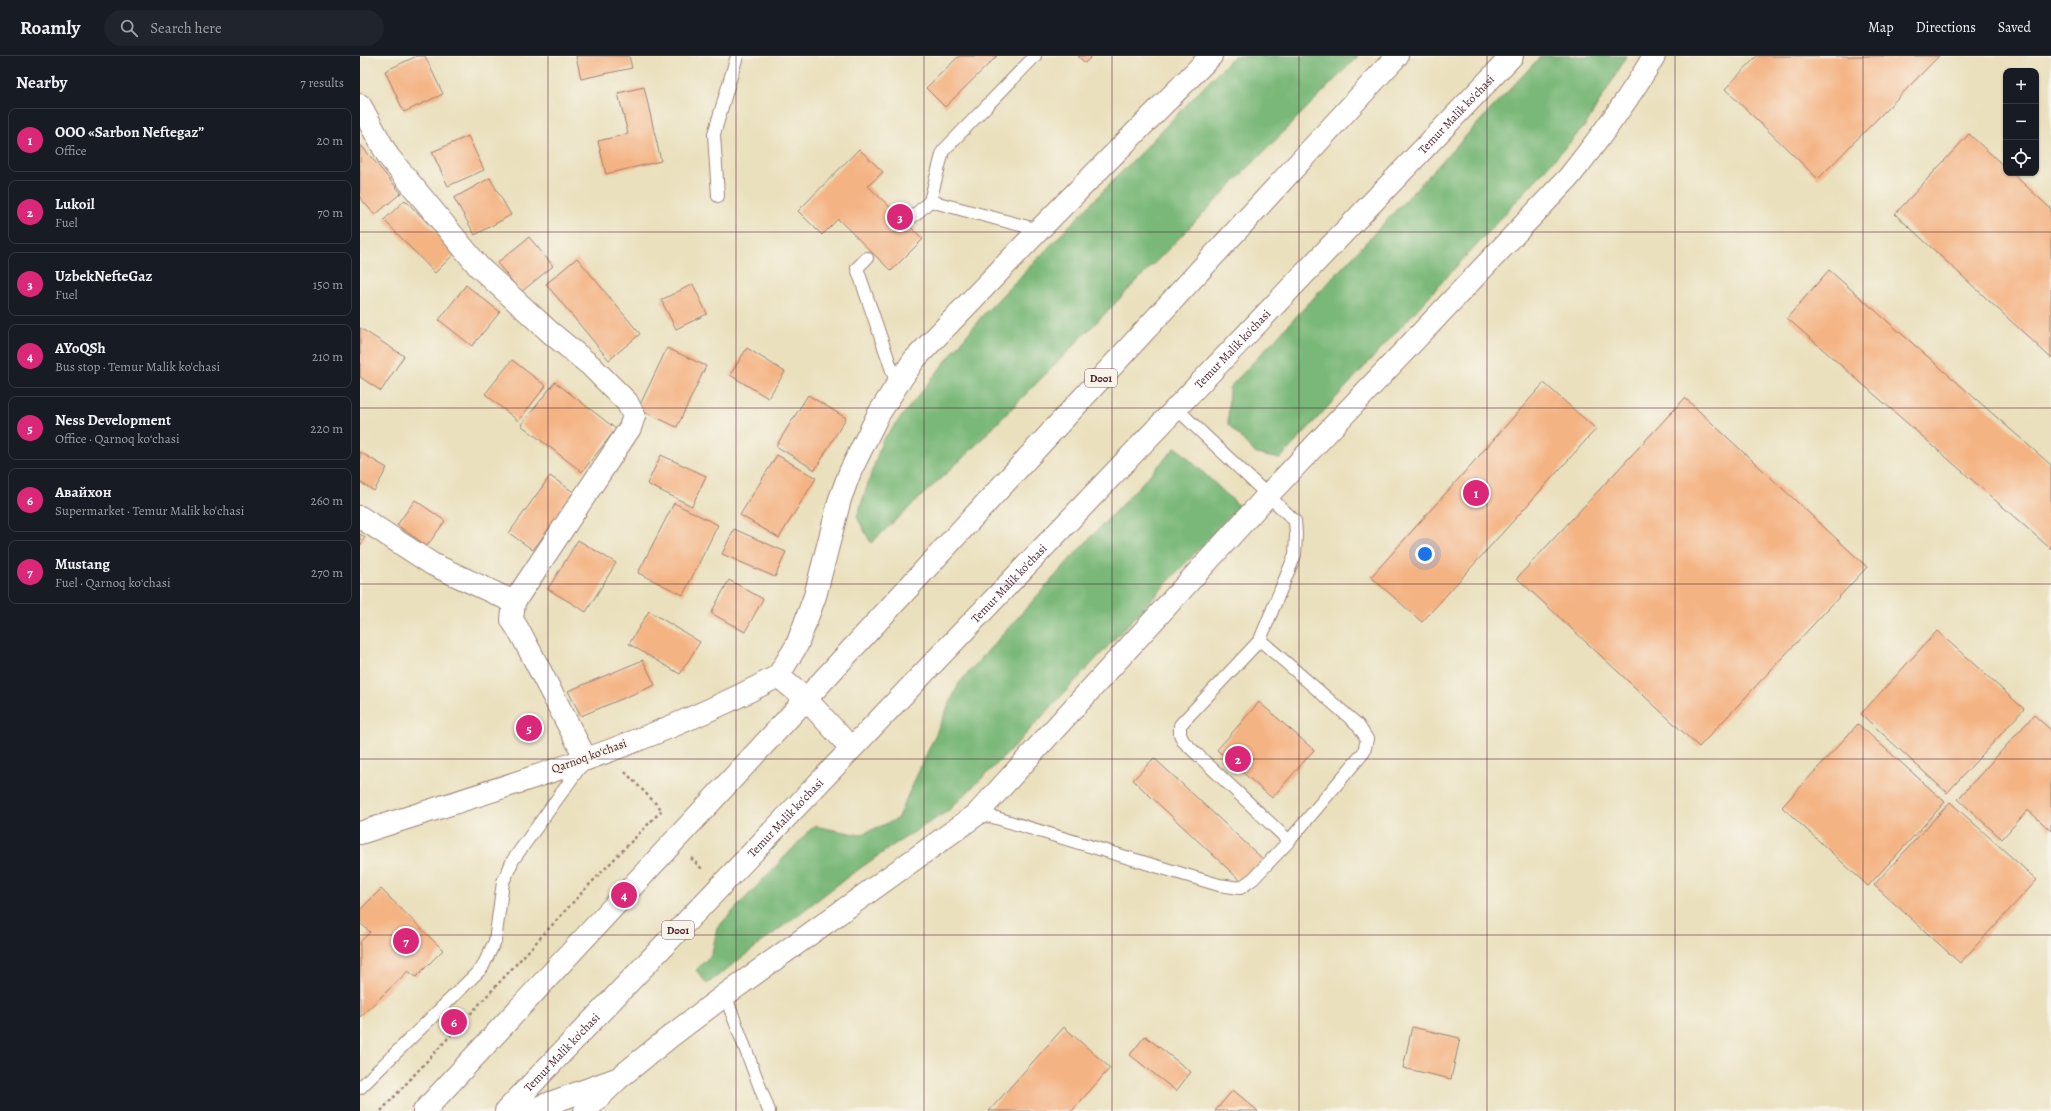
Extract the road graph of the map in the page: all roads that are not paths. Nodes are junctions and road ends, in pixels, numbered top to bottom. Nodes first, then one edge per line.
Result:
1 (737, 56) edge
2 (1034, 56) edge
3 (1211, 56) edge
4 (1397, 56) edge
5 (1512, 56) edge
6 (1654, 56) edge
7 (362, 115) edge
8 (718, 196) dead end
9 (930, 202) junction
10 (914, 216) dead end
11 (1039, 230) junction
12 (867, 258) dead end
13 (897, 385) junction
14 (1177, 409) junction
15 (1268, 494) junction
16 (360, 517) edge
17 (514, 602) junction
18 (1260, 640) junction
19 (778, 676) junction
20 (806, 700) junction
21 (852, 748) junction
22 (586, 759) junction
23 (976, 815) junction
24 (360, 833) edge
25 (1289, 841) junction
26 (725, 995) junction
27 (620, 1078) junction
28 (360, 1088) edge
29 (424, 1111) edge
30 (506, 1111) edge
31 (528, 1111) edge
32 (585, 1111) edge
33 (769, 1111) edge

1 - 8 lane
2 - 9 lane
3 - 11 main road
4 - 20 main road, D001
5 - 14 main road, Temur Malik ko'chasi / D001
6 - 15 main road
7 - 17 main road
9 - 10 lane
9 - 11 lane
11 - 13 main road
12 - 13 lane
13 - 19 main road
14 - 15 lane
14 - 21 main road, Temur Malik ko'chasi / D001
15 - 18 lane
15 - 23 main road
16 - 17 main road
17 - 22 main road
18 - 25 lane
18 - 25 lane
19 - 20 main road
19 - 22 main road, Qarnoq koʻchasi
20 - 21 main road
20 - 29 main road, D001
21 - 30 main road, Temur Malik ko'chasi / D001
22 - 24 main road, Qarnoq koʻchasi
22 - 28 lane
23 - 25 lane
23 - 26 main road
26 - 27 main road
26 - 33 lane
27 - 31 main road
27 - 32 main road

